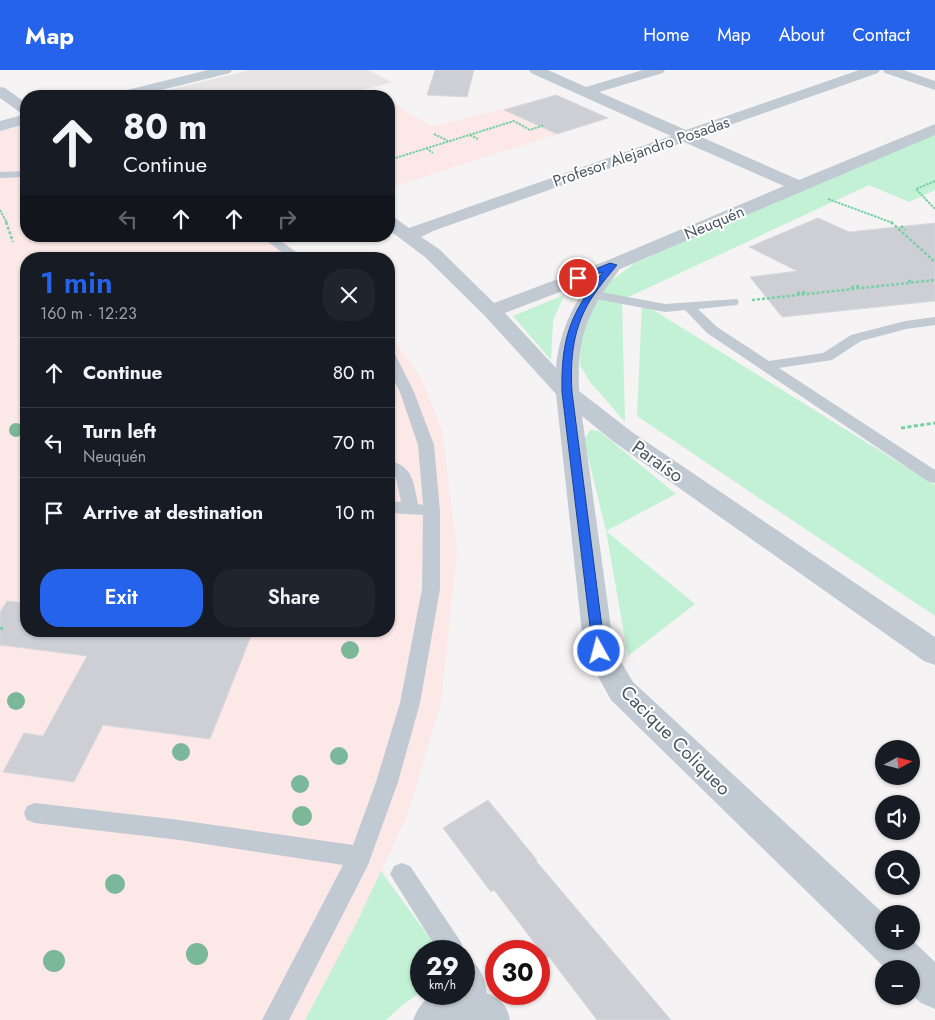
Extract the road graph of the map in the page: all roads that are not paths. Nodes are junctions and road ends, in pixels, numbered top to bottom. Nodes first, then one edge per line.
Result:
1 (225, 70) edge
2 (536, 70) edge
3 (658, 70) edge
4 (873, 70) edge
5 (890, 70) edge
6 (935, 86) edge
7 (144, 90) edge
8 (0, 91) edge
9 (584, 92) junction
10 (20, 106) edge
11 (20, 121) edge
12 (0, 126) edge
13 (935, 129) edge
14 (684, 136) junction
15 (20, 174) edge
16 (0, 175) edge
17 (798, 186) junction
18 (395, 226) edge
19 (410, 235) junction
20 (275, 242) edge
21 (290, 252) edge
22 (613, 265) junction
23 (590, 294) junction
24 (732, 302) road end
25 (688, 306) junction
26 (491, 311) junction
27 (935, 322) edge
28 (765, 366) junction
29 (395, 368) edge
30 (567, 392) junction
31 (395, 466) edge
32 (935, 478) edge
33 (395, 508) edge
34 (411, 509) junction
35 (432, 511) junction
36 (935, 653) edge
37 (35, 813) dead end
38 (360, 856) junction
39 (402, 874) dead end
40 (875, 932) edge
41 (445, 940) edge
42 (894, 950) edge
43 (935, 989) edge
44 (475, 990) edge
45 (482, 1014) edge
46 (275, 1020) edge
47 (433, 1020) edge

1 - 7 main road
2 - 9 street
3 - 9 street
4 - 14 street, Profesor Alejandro Posadas
5 - 6 street
8 - 10 street
9 - 14 street
11 - 12 main road
13 - 17 street, Neuquén
14 - 17 street
14 - 19 street, Profesor Alejandro Posadas
15 - 16 lane
17 - 22 street, Neuquén
18 - 19 street, Paraíso
19 - 26 street, Paraíso
20 - 21 lane
22 - 23 street, Cacique Coliqueo
22 - 26 street, Neuquén
23 - 25 lane
23 - 30 street, Cacique Coliqueo
24 - 25 lane
25 - 28 lane
26 - 30 street, Paraíso
27 - 28 lane
28 - 32 lane
29 - 35 lane
30 - 36 street, Paraíso
30 - 40 street, Cacique Coliqueo
31 - 34 lane
33 - 34 lane
34 - 35 lane
35 - 38 lane
37 - 38 lane
38 - 46 lane
39 - 41 lane
42 - 43 street, Cacique Coliqueo
44 - 45 lane
45 - 47 street

